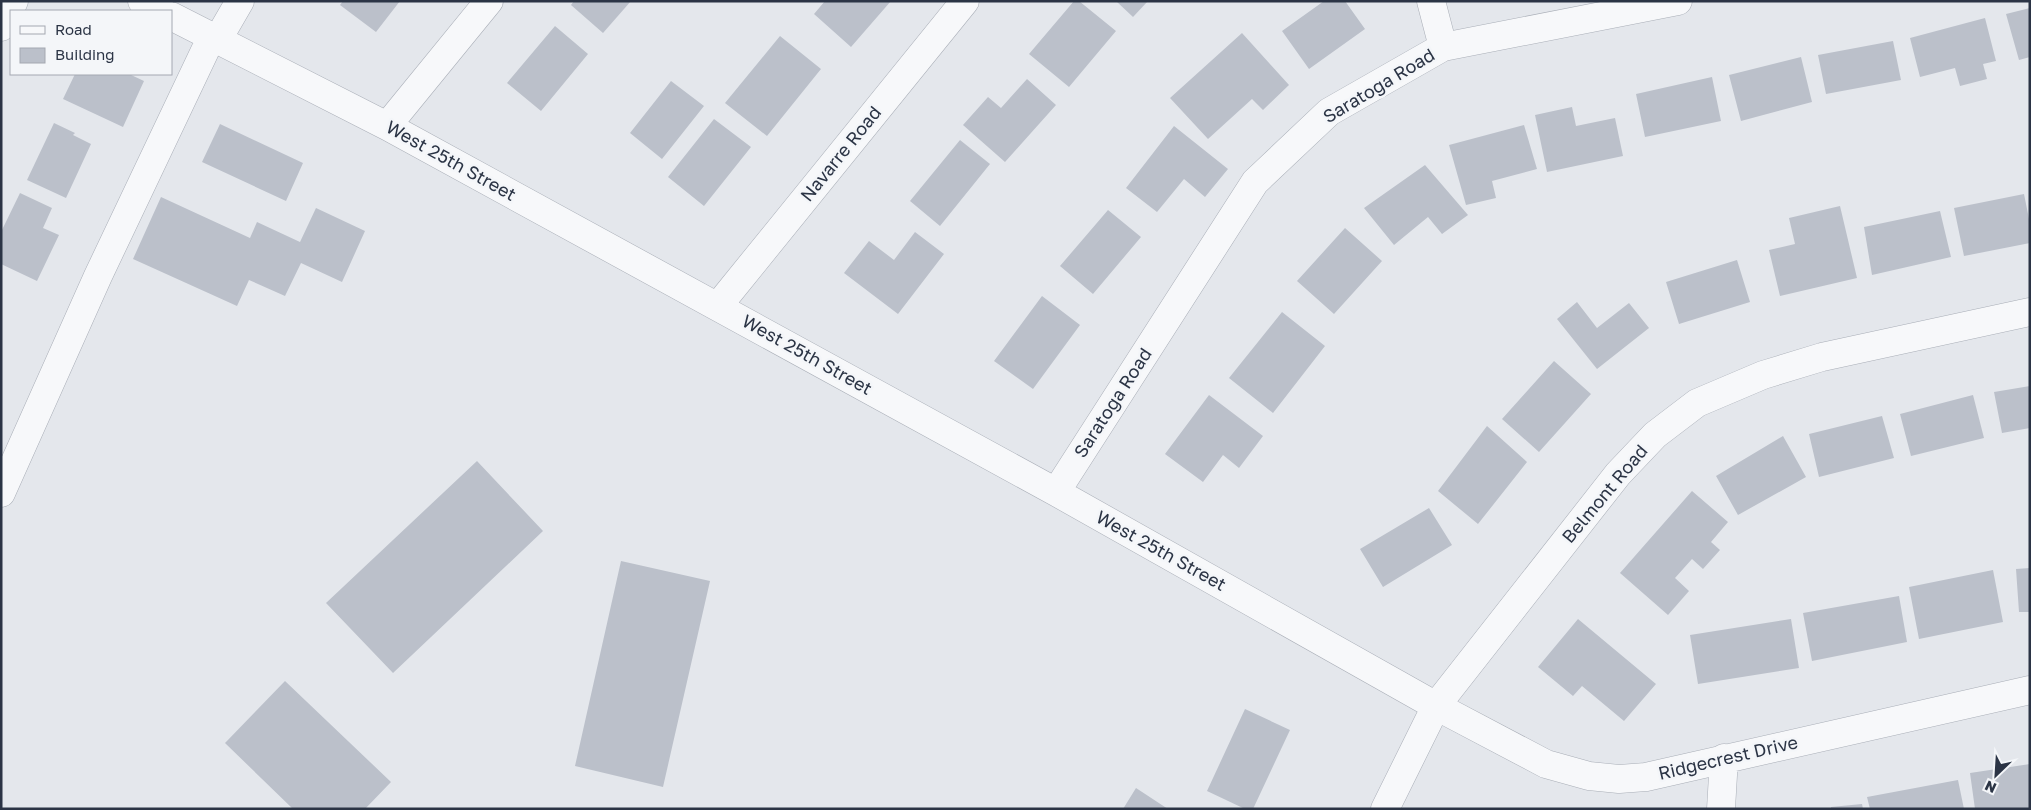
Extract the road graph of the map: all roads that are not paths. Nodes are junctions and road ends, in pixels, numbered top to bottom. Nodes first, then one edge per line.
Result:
1 (14, 1) edge
2 (142, 1) edge
3 (240, 1) edge
4 (489, 1) edge
5 (965, 1) edge
6 (1431, 1) edge
7 (1678, 1) edge
8 (160, 10) edge
9 (172, 16) edge
10 (1, 27) edge
11 (215, 38) junction
12 (1443, 47) junction
13 (387, 126) junction
14 (718, 306) junction
15 (2030, 312) edge
16 (1056, 492) junction
17 (1, 493) edge
18 (2030, 690) edge
19 (1436, 706) junction
20 (1724, 758) junction
21 (1385, 809) edge
22 (1721, 809) edge

1 - 10 street
2 - 8 street
3 - 11 street
4 - 13 street
5 - 14 street, Navarre Road
6 - 12 street
7 - 12 street, Saratoga Road
9 - 11 street, West 25th Street
11 - 13 street, West 25th Street
11 - 17 street
12 - 16 street, Saratoga Road
13 - 14 street, West 25th Street
14 - 16 street, West 25th Street
15 - 19 street, Belmont Road
16 - 19 street, West 25th Street
18 - 20 street, Ridgecrest Drive
19 - 20 street, Ridgecrest Drive
19 - 21 street, Belmont Road
20 - 22 street

